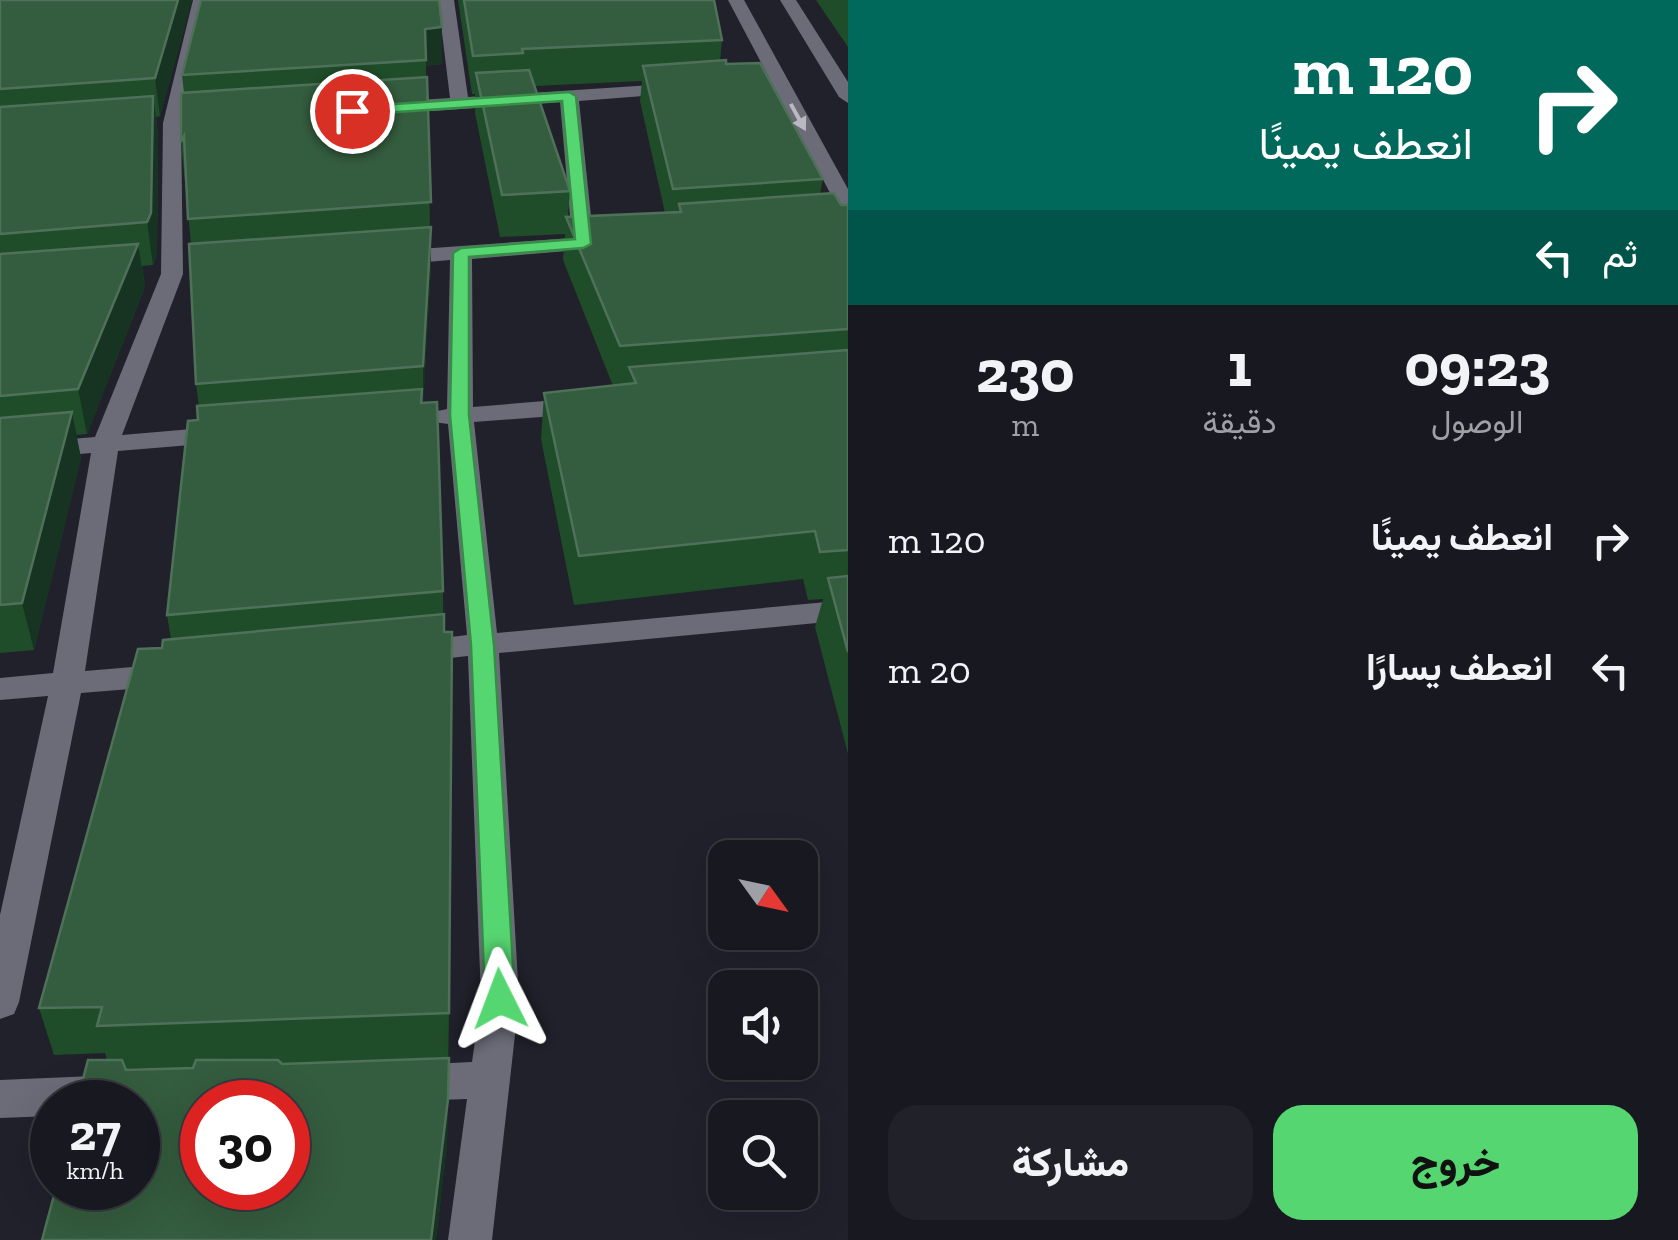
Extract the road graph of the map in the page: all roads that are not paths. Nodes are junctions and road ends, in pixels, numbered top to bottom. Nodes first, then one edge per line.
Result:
1 (201, 0) edge
2 (446, 0) edge
3 (736, 0) edge
4 (788, 0) edge
5 (845, 86) edge
6 (707, 87) edge
7 (569, 96) junction
8 (460, 104) junction
9 (364, 110) edge
10 (848, 208) edge
11 (621, 241) edge
12 (583, 244) junction
13 (461, 253) junction
14 (365, 260) edge
15 (615, 403) edge
16 (460, 415) junction
17 (420, 418) edge
18 (244, 432) edge
19 (106, 444) junction
20 (0, 453) edge
21 (848, 610) edge
22 (483, 645) junction
23 (388, 654) edge
24 (197, 672) edge
25 (68, 684) junction
26 (0, 689) edge
27 (0, 1002) edge
28 (490, 1080) junction
29 (372, 1084) edge
30 (30, 1098) edge
31 (0, 1099) edge
32 (470, 1240) edge

1 - 19 street
2 - 8 street
3 -> 10 street
4 - 5 street
6 - 7 street
7 - 8 street
7 - 12 street
8 - 9 street
11 - 12 street
12 - 13 street
13 - 14 street
13 - 16 street
15 - 16 street
16 - 17 street
16 - 22 street
18 - 19 street
19 - 20 street
19 - 25 street
21 - 22 street
22 - 23 street
22 - 28 street
24 - 25 street
25 - 26 street
25 - 27 street
28 - 29 street
28 - 32 street
30 - 31 street

